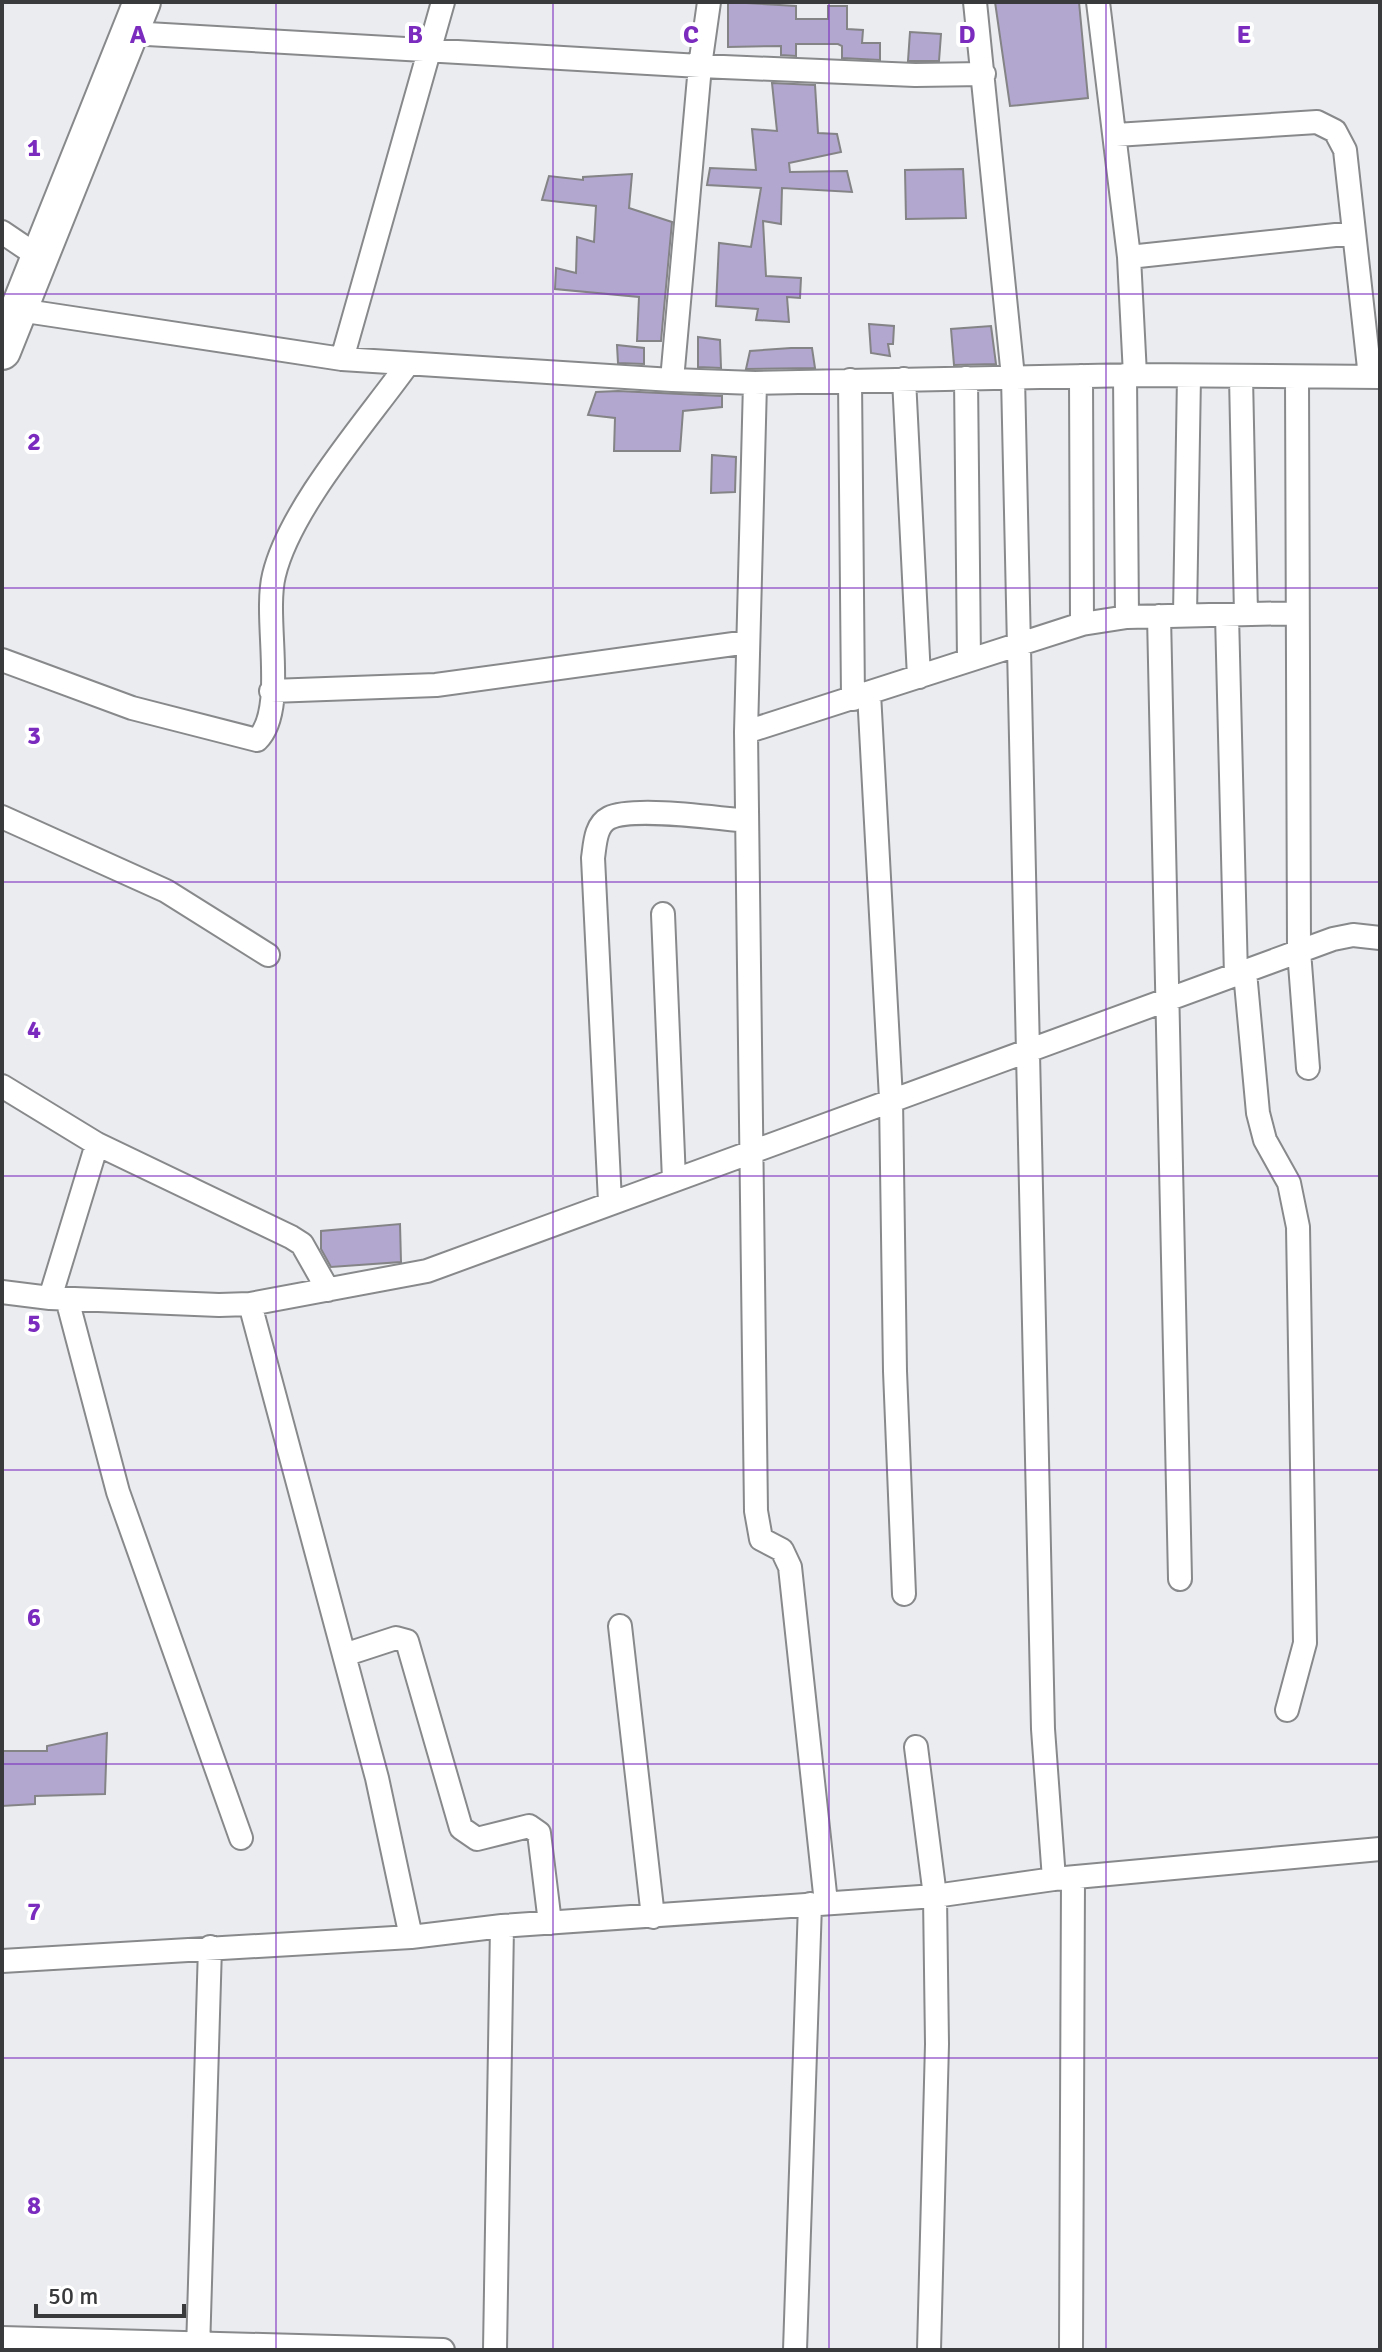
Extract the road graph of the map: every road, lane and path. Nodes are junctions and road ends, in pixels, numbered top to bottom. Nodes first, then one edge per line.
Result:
1 (443, 2) edge
2 (709, 2) edge
3 (975, 2) edge
4 (1098, 2) edge
5 (136, 18) edge
6 (431, 49) junction
7 (700, 66) junction
8 (984, 74) junction
9 (1116, 135) junction
10 (2, 232) edge
11 (1354, 233) junction
12 (39, 257) junction
13 (1129, 257) junction
14 (19, 310) junction
15 (2, 351) edge
16 (342, 359) junction
17 (407, 365) junction
18 (1130, 375) junction
19 (1081, 376) junction
20 (1189, 376) junction
21 (1013, 377) junction
22 (1241, 377) junction
23 (1297, 377) junction
24 (1375, 377) edge
25 (966, 378) junction
26 (904, 379) junction
27 (672, 380) junction
28 (850, 380) junction
29 (755, 383) junction
30 (1297, 613) junction
31 (1236, 614) junction
32 (1185, 615) junction
33 (1159, 616) junction
34 (1127, 617) junction
35 (1082, 624) junction
36 (748, 642) junction
37 (1020, 644) junction
38 (2, 660) edge
39 (969, 660) junction
40 (919, 677) junction
41 (271, 691) junction
42 (861, 696) junction
43 (746, 732) junction
44 (2, 817) edge
45 (747, 821) junction
46 (663, 914) dead end
47 (1380, 938) edge
48 (1299, 951) junction
49 (268, 955) dead end
50 (1240, 974) junction
51 (1166, 998) junction
52 (1028, 1048) junction
53 (1308, 1068) dead end
54 (2, 1086) edge
55 (891, 1099) junction
56 (97, 1144) junction
57 (753, 1152) junction
58 (674, 1180) junction
59 (610, 1202) junction
60 (328, 1290) junction
61 (2, 1292) edge
62 (58, 1298) junction
63 (250, 1304) junction
64 (1180, 1579) dead end
65 (904, 1594) dead end
66 (620, 1626) dead end
67 (344, 1655) junction
68 (1287, 1710) dead end
69 (916, 1747) dead end
70 (241, 1838) dead end
71 (1380, 1849) edge
72 (1064, 1879) junction
73 (935, 1896) junction
74 (818, 1903) junction
75 (653, 1917) junction
76 (550, 1923) junction
77 (502, 1926) junction
78 (411, 1937) junction
79 (210, 1947) junction
80 (2, 1961) edge
81 (2, 2338) edge
82 (198, 2346) edge
83 (443, 2350) edge
84 (495, 2350) edge
85 (795, 2350) edge
86 (929, 2350) edge
87 (1071, 2350) edge

1 - 6 street
2 - 7 street
3 - 8 street
4 - 9 street
5 - 6 street
5 - 12 main road
6 - 7 street
6 - 16 street
7 - 8 street
7 - 27 street
8 - 21 street
9 - 11 street
9 - 13 street
10 - 12 street
11 - 13 street
11 - 24 street
12 - 14 main road
13 - 18 street
14 - 15 main road
14 - 16 street
16 - 17 street
17 - 27 street
17 - 41 street
18 - 19 street
18 - 20 street
18 - 34 street
19 - 21 street
19 - 35 street
20 - 22 street
20 - 32 street
21 - 25 street
21 - 37 street
22 - 23 street
22 - 31 street
23 - 24 street
23 - 30 street
25 - 26 street
25 - 39 street
26 - 28 street
26 - 40 street
27 - 29 street
28 - 29 street
28 - 42 street
29 - 36 street
30 - 31 street
30 - 48 street
31 - 32 street
31 - 50 street
32 - 33 street
33 - 34 street
33 - 51 street
34 - 35 street
35 - 37 street
36 - 41 street
36 - 43 street
37 - 39 street
37 - 52 street
38 - 41 street
39 - 40 street
40 - 42 street
42 - 43 street
42 - 55 street
43 - 45 street
44 - 49 street
45 - 57 street
45 - 59 street
46 - 58 street
47 - 48 street
48 - 50 street
48 - 53 street
50 - 51 street
50 - 68 street
51 - 52 street
51 - 64 street
52 - 55 street
52 - 72 street
54 - 56 street
55 - 57 street
55 - 65 street
56 - 60 street
56 - 62 street
57 - 58 street
57 - 74 street
58 - 59 street
59 - 60 street
60 - 63 street
61 - 62 street
62 - 63 street
62 - 70 street
63 - 67 street
66 - 75 street
67 - 76 street
67 - 78 street
69 - 73 street
71 - 72 street
72 - 73 street
72 - 87 street
73 - 74 street
73 - 86 street
74 - 75 street
74 - 85 street
75 - 76 street
76 - 77 street
77 - 78 street
77 - 84 street
78 - 79 street
79 - 80 street
79 - 82 street
81 - 82 street
82 - 83 street

